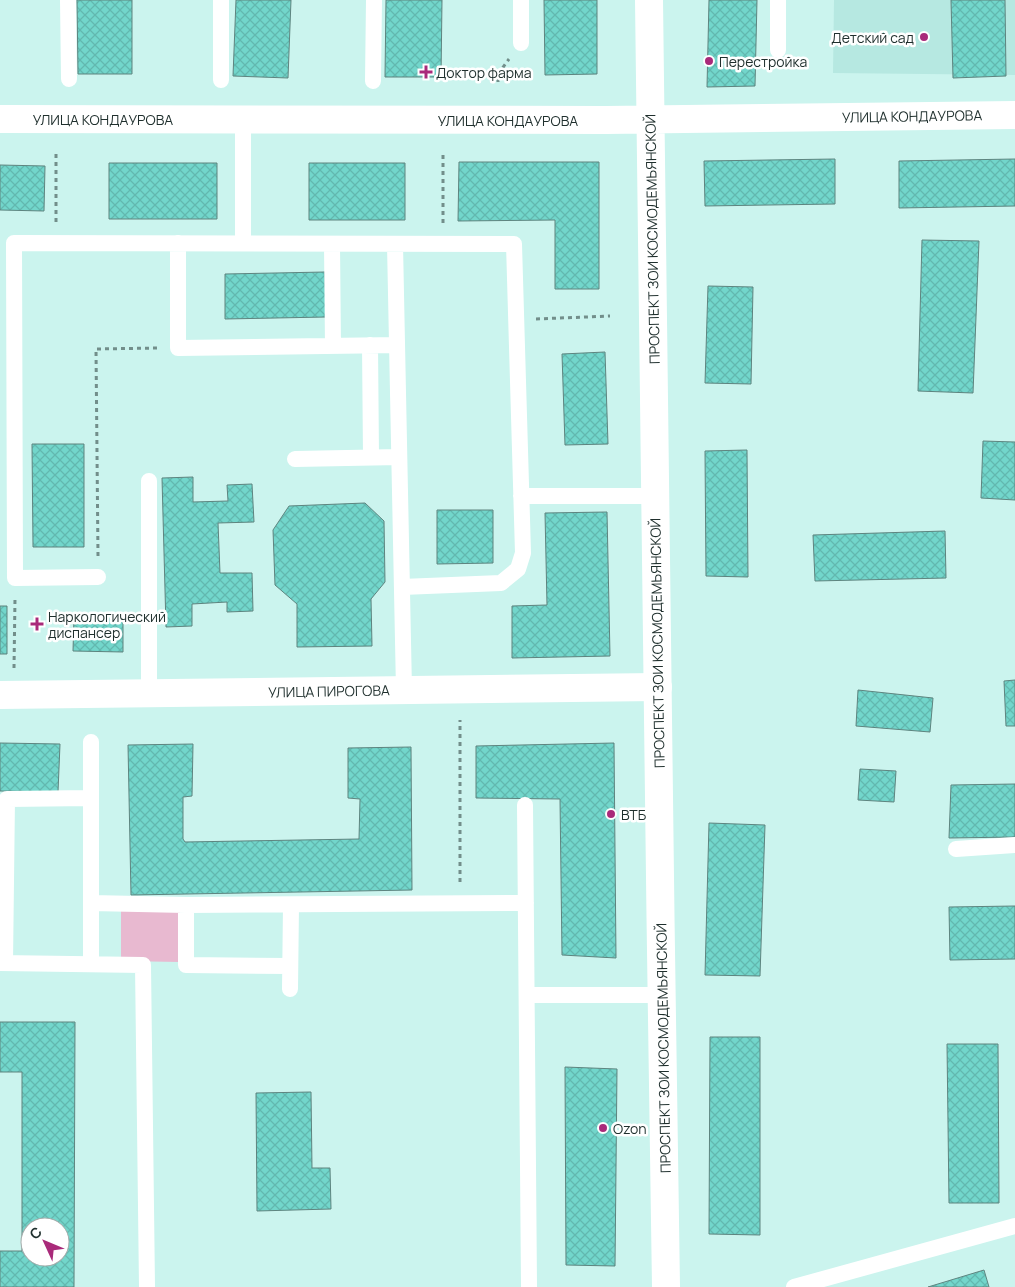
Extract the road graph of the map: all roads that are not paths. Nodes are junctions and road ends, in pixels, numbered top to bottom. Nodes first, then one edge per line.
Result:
1 (68, 0) edge
2 (221, 0) edge
3 (374, 0) edge
4 (521, 0) edge
5 (649, 0) edge
6 (778, 0) edge
7 (521, 43) dead end
8 (778, 50) dead end
9 (69, 79) dead end
10 (221, 80) dead end
11 (373, 81) dead end
12 (1015, 115) edge
13 (0, 119) edge
14 (243, 120) junction
15 (651, 120) junction
16 (178, 243) junction
17 (243, 243) junction
18 (332, 244) junction
19 (395, 244) junction
20 (370, 345) junction
21 (397, 345) junction
22 (333, 346) junction
23 (371, 457) junction
24 (399, 457) junction
25 (295, 459) dead end
26 (7, 460) edge
27 (149, 481) dead end
28 (521, 496) junction
29 (654, 496) junction
30 (98, 577) road end
31 (402, 587) junction
32 (658, 687) junction
33 (404, 690) junction
34 (149, 693) junction
35 (0, 695) edge
36 (91, 742) dead end
37 (91, 798) junction
38 (525, 805) dead end
39 (1015, 845) edge
40 (956, 849) dead end
41 (91, 903) junction
42 (526, 903) junction
43 (186, 905) junction
44 (291, 905) junction
45 (3, 963) edge
46 (91, 964) junction
47 (290, 966) junction
48 (290, 989) dead end
49 (527, 995) junction
50 (662, 995) junction
51 (1015, 1226) edge
52 (147, 1287) edge
53 (529, 1287) edge
54 (666, 1287) edge
55 (794, 1287) edge

1 - 9 lane
2 - 10 lane
3 - 11 lane
4 - 7 lane
5 - 15 street, ПРОСПЕКТ ЗОИ КОСМОДЕМЬЯНСКОЙ
6 - 8 lane
12 - 15 street, УЛИЦА КОНДАУРОВА
13 - 14 street, УЛИЦА КОНДАУРОВА
14 - 15 street, УЛИЦА КОНДАУРОВА
14 - 17 lane
15 - 29 street, ПРОСПЕКТ ЗОИ КОСМОДЕМЬЯНСКОЙ
16 - 17 lane
16 - 22 lane
16 - 26 lane
17 - 18 lane
18 - 19 lane
18 - 22 lane
19 - 21 lane
19 - 28 lane
20 - 21 lane
20 - 22 lane
20 - 23 lane
21 - 24 lane
23 - 24 lane
23 - 25 lane
24 - 31 lane
26 - 30 lane
27 - 34 lane
28 - 29 lane
28 - 31 lane
29 - 32 street, ПРОСПЕКТ ЗОИ КОСМОДЕМЬЯНСКОЙ
31 - 33 lane
32 - 33 street, УЛИЦА ПИРОГОВА
32 - 50 street, ПРОСПЕКТ ЗОИ КОСМОДЕМЬЯНСКОЙ
33 - 34 street, УЛИЦА ПИРОГОВА
34 - 35 street, УЛИЦА ПИРОГОВА
36 - 37 lane
37 - 41 lane
37 - 45 lane
38 - 42 lane
39 - 40 lane
41 - 43 lane
41 - 46 lane
42 - 44 lane
42 - 49 lane
43 - 44 lane
43 - 47 lane
44 - 47 lane
45 - 46 lane
46 - 52 lane
47 - 48 lane
49 - 50 lane
49 - 53 lane
50 - 54 street, ПРОСПЕКТ ЗОИ КОСМОДЕМЬЯНСКОЙ
51 - 55 lane

